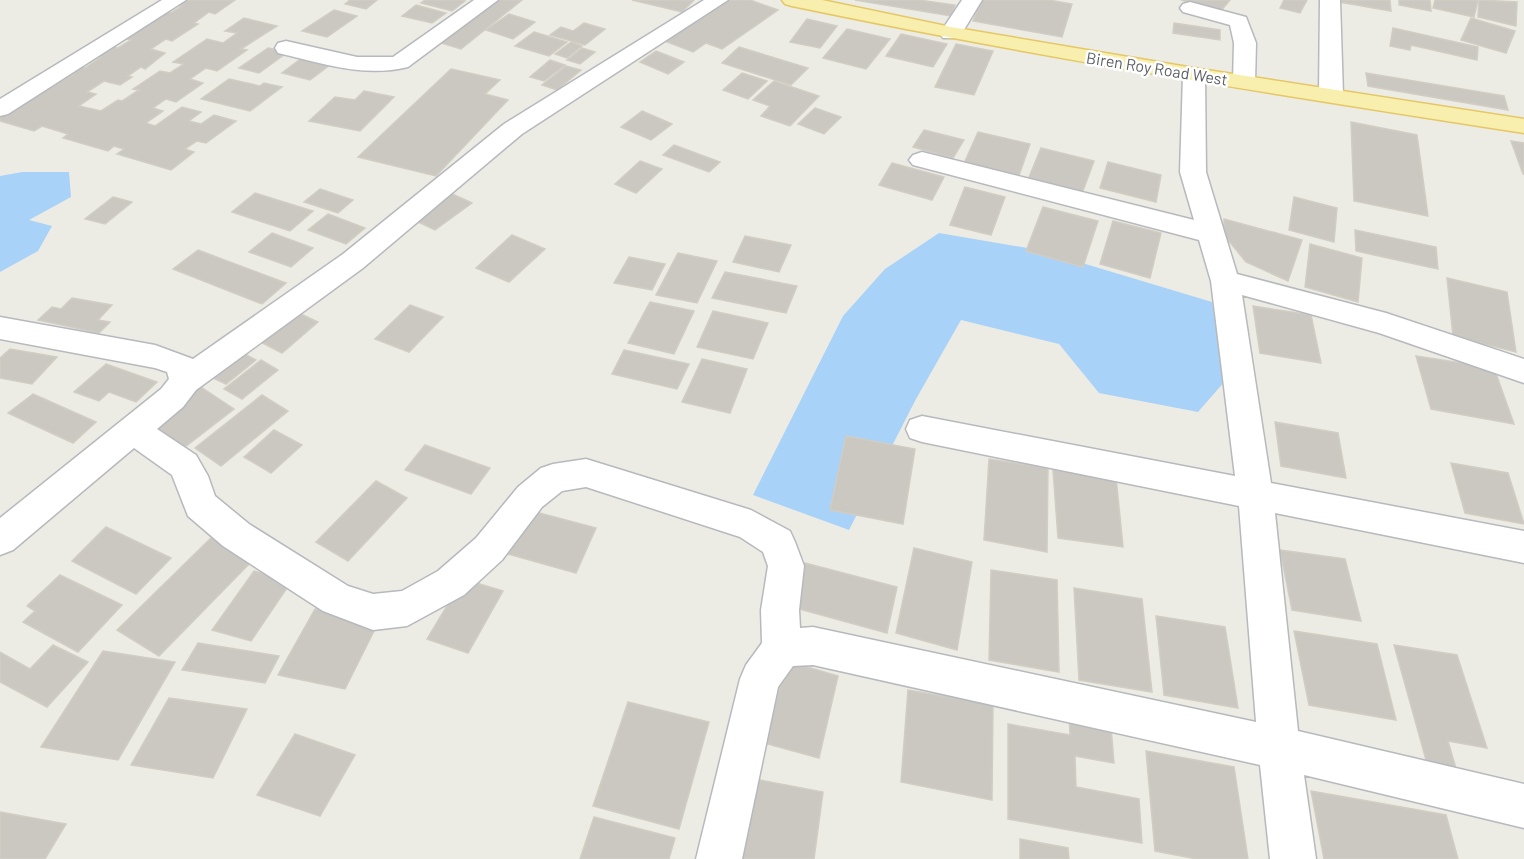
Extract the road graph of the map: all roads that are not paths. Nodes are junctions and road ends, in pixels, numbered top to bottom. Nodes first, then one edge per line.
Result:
1 (176, 0) edge
2 (488, 0) edge
3 (718, 0) edge
4 (792, 0) edge
5 (972, 0) edge
6 (1330, 0) edge
7 (1190, 8) dead end
8 (951, 33) junction
9 (286, 48) dead end
10 (1194, 75) junction
11 (1244, 82) junction
12 (1331, 95) junction
13 (0, 109) edge
14 (1524, 126) edge
15 (922, 160) dead end
16 (1212, 234) junction
17 (1225, 281) junction
18 (0, 328) edge
19 (1524, 371) edge
20 (185, 381) junction
21 (131, 429) junction
22 (922, 429) dead end
23 (1255, 493) junction
24 (0, 538) edge
25 (1524, 547) edge
26 (782, 648) junction
27 (1279, 748) junction
28 (1524, 806) edge
29 (719, 859) edge
30 (1293, 859) edge

1 - 13 street
2 - 9 street
3 - 20 street
4 - 8 main road, Biren Roy Road West
5 - 8 street
6 - 12 street
7 - 11 street
8 - 10 main road, Biren Roy Road West
10 - 11 main road, Biren Roy Road West
10 - 16 street
11 - 12 main road, Biren Roy Road West
12 - 14 main road, Biren Roy Road West
15 - 16 street
16 - 17 street
17 - 19 street
17 - 23 street
18 - 20 street
20 - 21 street
21 - 24 street
21 - 26 street
22 - 23 street
23 - 25 street
23 - 27 street
26 - 27 street
26 - 29 street
27 - 28 street
27 - 30 street

